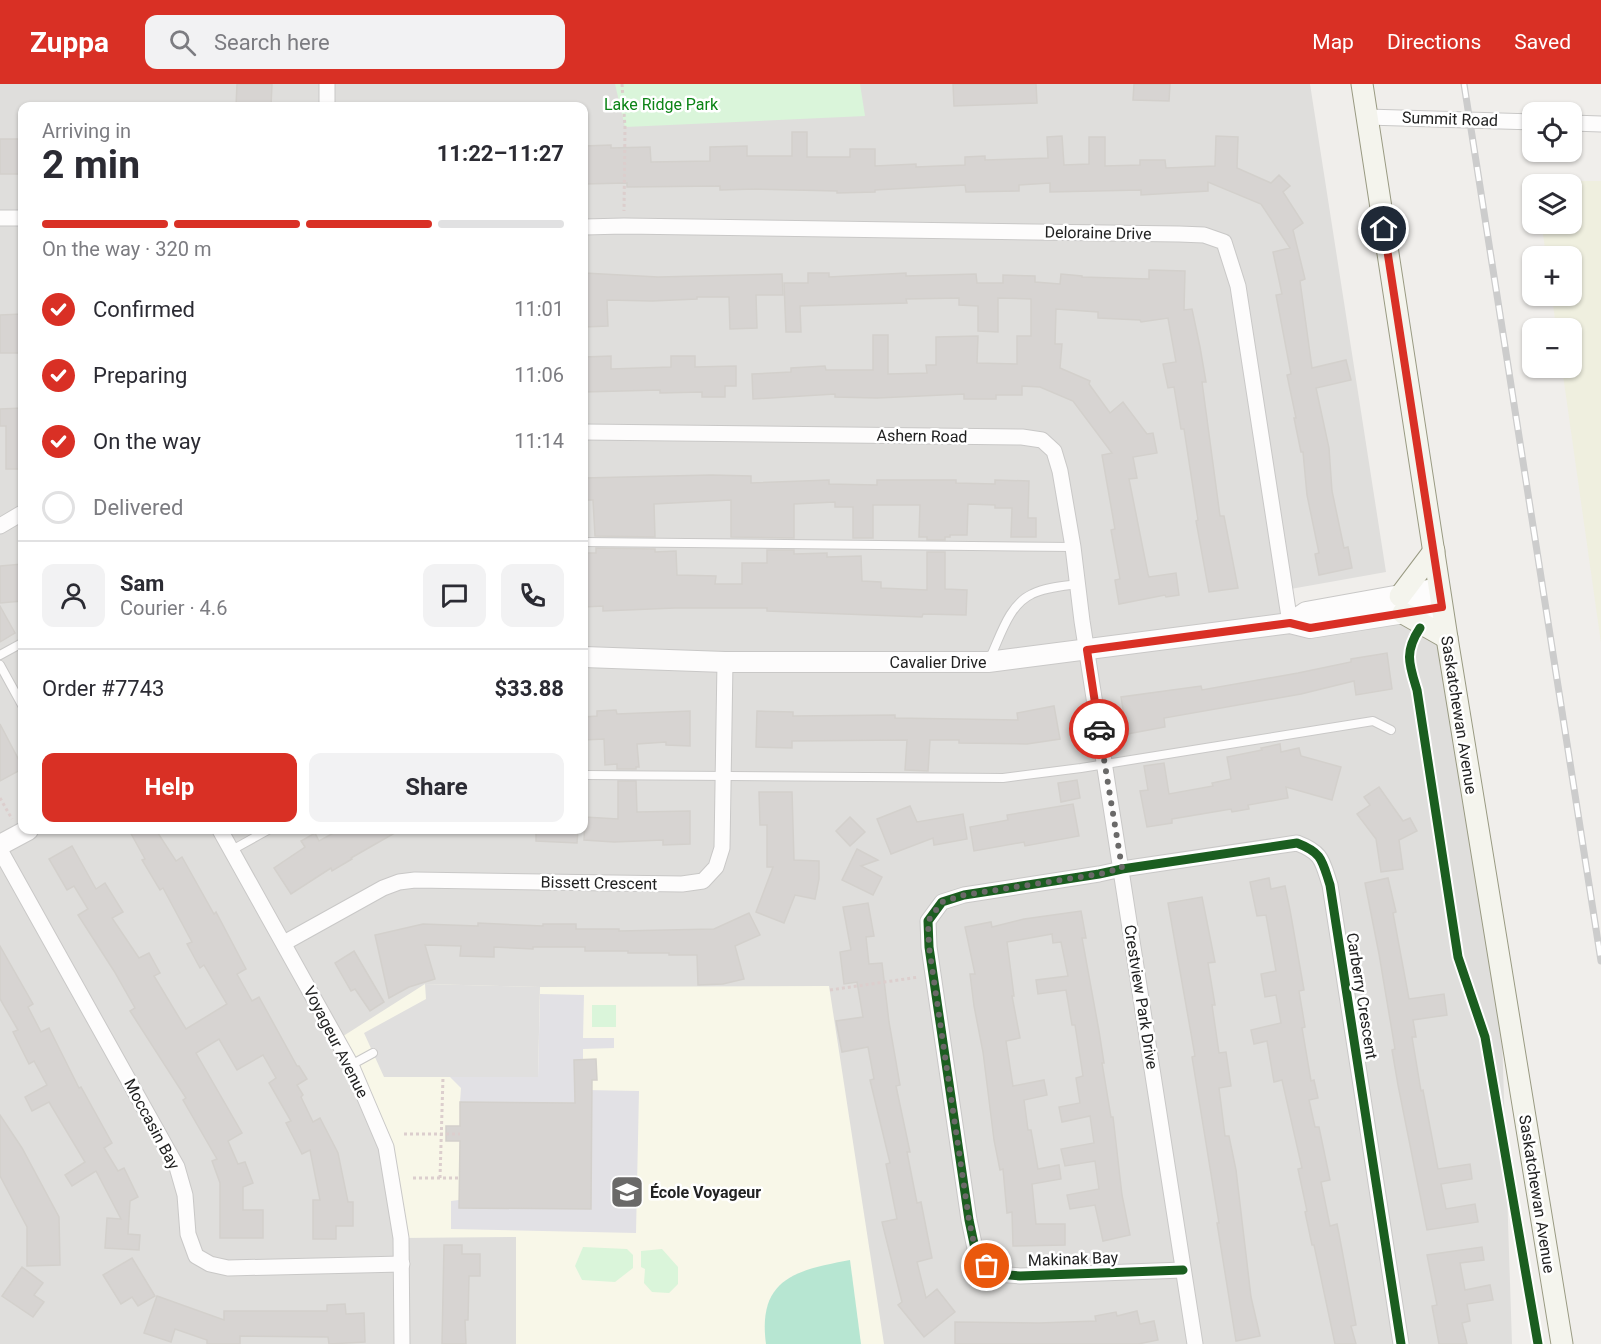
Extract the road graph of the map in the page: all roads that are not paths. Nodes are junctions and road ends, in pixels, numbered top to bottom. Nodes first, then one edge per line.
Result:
1 (327, 84) edge
2 (1362, 84) edge
3 (327, 102) edge
4 (1367, 117) junction
5 (1522, 122) edge
6 (1582, 123) edge
7 (1601, 124) edge
8 (0, 218) edge
9 (18, 218) edge
10 (588, 227) edge
11 (588, 432) edge
12 (18, 515) edge
13 (0, 526) edge
14 (588, 542) edge
15 (1073, 547) junction
16 (1434, 551) junction
17 (1078, 584) junction
18 (1440, 597) junction
19 (1402, 604) junction
20 (1290, 623) junction
21 (1446, 638) junction
22 (18, 645) edge
23 (1087, 650) junction
24 (0, 656) edge
25 (588, 657) edge
26 (725, 662) junction
27 (988, 662) junction
28 (0, 665) edge
29 (18, 698) edge
30 (1391, 730) dead end
31 (1105, 764) junction
32 (588, 775) edge
33 (722, 777) junction
34 (20, 834) edge
35 (222, 834) edge
36 (261, 834) edge
37 (0, 845) edge
38 (0, 850) edge
39 (232, 850) junction
40 (1122, 868) junction
41 (284, 944) junction
42 (373, 1053) dead end
43 (351, 1065) junction
44 (402, 1264) junction
45 (1183, 1270) junction
46 (402, 1344) edge
47 (1195, 1344) edge
48 (1401, 1344) edge
49 (1562, 1344) edge

1 - 3 street
2 - 4 main road, Saskatchewan Avenue
4 - 5 street, Summit Road
4 - 16 main road, Saskatchewan Avenue
6 - 7 street
8 - 9 street
10 - 20 street, Deloraine Drive
11 - 15 street, Ashern Road
12 - 13 street
14 - 15 lane
15 - 17 street, Ashern Road
16 - 18 main road, Saskatchewan Avenue
16 - 19 main road
17 - 23 street, Ashern Road
17 - 27 lane
18 - 19 street, Cavalier Drive
18 - 21 main road, Saskatchewan Avenue
19 - 20 street, Cavalier Drive
19 - 21 main road
20 - 23 street, Cavalier Drive
21 - 49 main road, Saskatchewan Avenue
22 - 24 lane
23 - 27 street, Cavalier Drive
23 - 31 street, Crestview Park Drive
25 - 26 street, Cavalier Drive
26 - 27 street, Cavalier Drive
26 - 33 street, Bissett Crescent
28 - 29 lane
30 - 31 lane
31 - 33 lane
31 - 40 street, Crestview Park Drive
32 - 33 lane
33 - 41 street, Bissett Crescent
34 - 37 street
35 - 39 street, Voyageur Avenue
36 - 39 lane
38 - 44 street, Moccasin Bay
39 - 41 street, Voyageur Avenue
40 - 45 street, Crestview Park Drive
40 - 45 street, Makinak Bay
40 - 48 street, Carberry Crescent
41 - 43 street, Voyageur Avenue
42 - 43 lane
43 - 44 street, Voyageur Avenue
44 - 46 street, Voyageur Avenue
45 - 47 street, Crestview Park Drive

